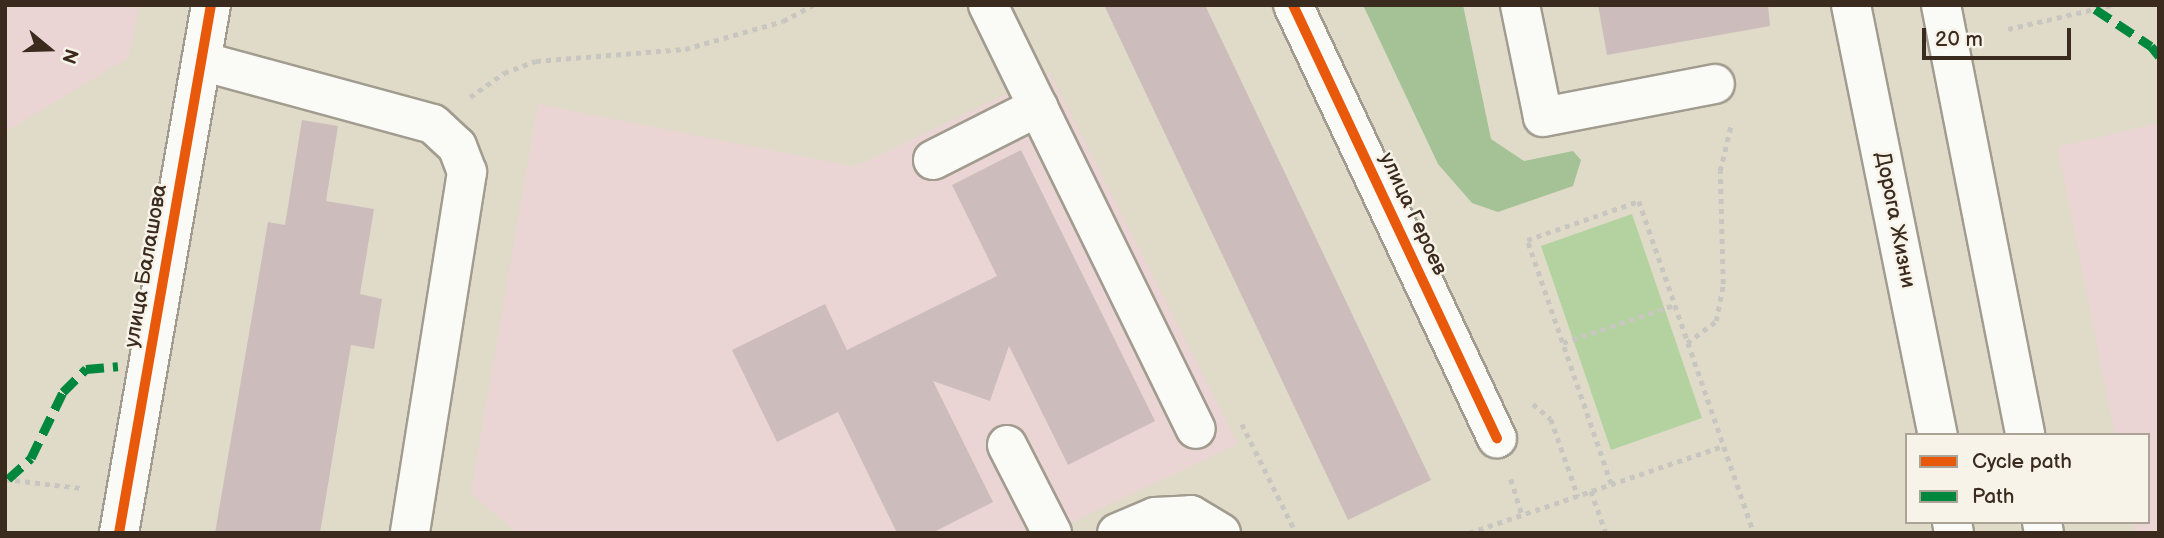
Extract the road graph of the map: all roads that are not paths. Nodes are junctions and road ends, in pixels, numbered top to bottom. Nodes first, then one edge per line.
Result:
1 (211, 5) edge
2 (988, 5) edge
3 (1293, 5) edge
4 (1520, 5) edge
5 (1851, 5) edge
6 (1941, 5) edge
7 (201, 61) junction
8 (1715, 84) dead end
9 (1038, 107) junction
10 (933, 160) dead end
11 (1196, 429) dead end
12 (1938, 433) edge
13 (2025, 433) edge
14 (1497, 438) dead end
15 (1007, 445) dead end
16 (118, 533) edge
17 (410, 533) edge
18 (1052, 533) edge
19 (1117, 533) edge
20 (1222, 533) edge

1 - 7 street, улица Балашова
2 - 9 street
3 - 14 street, улица Героев
4 - 8 street
5 - 12 street, Дорога Жизни
6 - 13 street
7 - 16 street, улица Балашова
7 - 17 street
9 - 10 street
9 - 11 street
15 - 18 street
19 - 20 street

